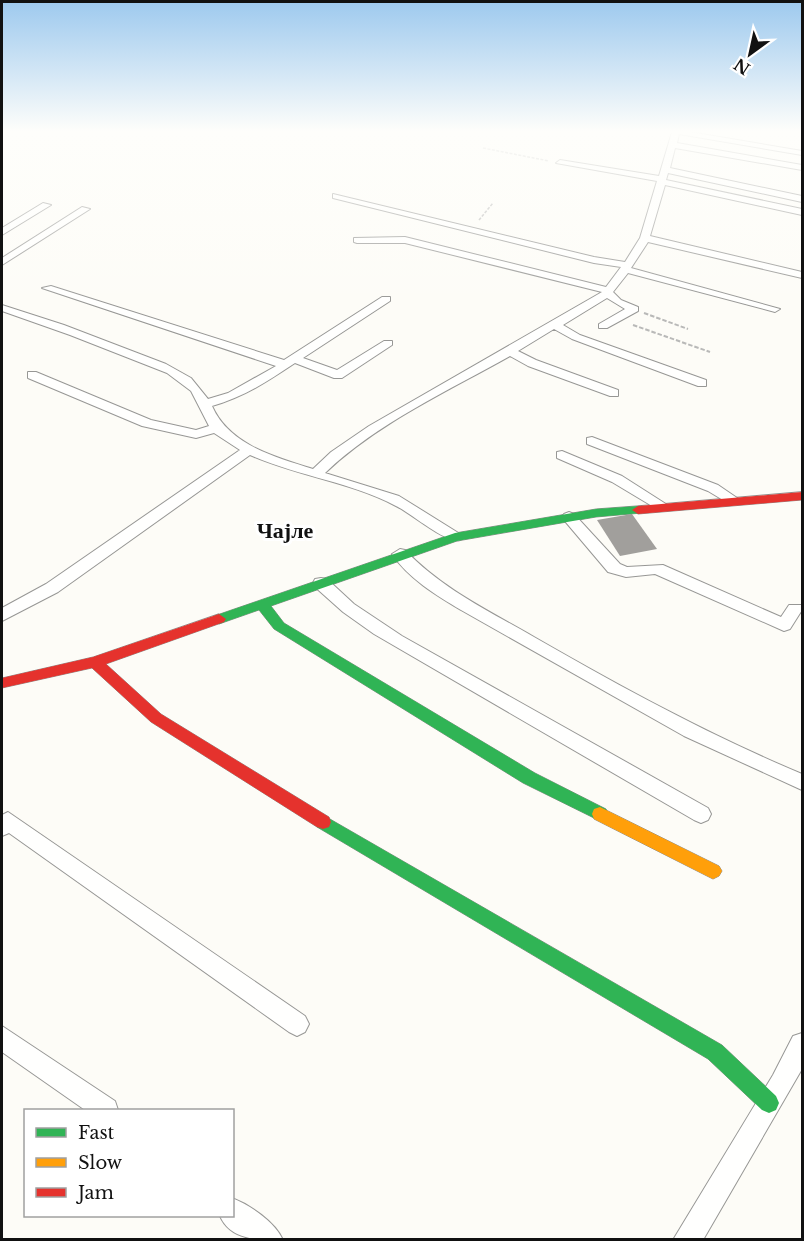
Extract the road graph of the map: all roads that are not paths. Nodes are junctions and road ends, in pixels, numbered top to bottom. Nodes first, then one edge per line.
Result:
1 (660, 190) edge
2 (715, 190) edge
3 (745, 190) edge
4 (336, 196) dead end
5 (802, 199) edge
6 (46, 205) dead end
7 (85, 209) dead end
8 (802, 212) edge
9 (2, 232) edge
10 (645, 238) junction
11 (357, 240) dead end
12 (2, 262) edge
13 (626, 267) junction
14 (802, 275) edge
15 (47, 288) dead end
16 (608, 292) junction
17 (386, 299) dead end
18 (2, 308) edge
19 (775, 309) dead end
20 (555, 325) junction
21 (603, 326) dead end
22 (388, 343) dead end
23 (510, 351) junction
24 (291, 362) junction
25 (32, 375) dead end
26 (702, 383) dead end
27 (614, 393) dead end
28 (207, 403) junction
29 (214, 429) junction
30 (592, 441) dead end
31 (249, 450) junction
32 (562, 455) dead end
33 (317, 473) junction
34 (802, 496) edge
35 (733, 500) junction
36 (662, 506) junction
37 (569, 517) junction
38 (455, 537) junction
39 (400, 554) junction
40 (321, 584) junction
41 (261, 603) junction
42 (795, 609) dead end
43 (2, 615) edge
44 (95, 662) junction
45 (2, 683) edge
46 (802, 782) edge
47 (701, 814) dead end
48 (2, 827) edge
49 (713, 871) dead end
50 (297, 1024) dead end
51 (2, 1038) edge
52 (802, 1045) edge
53 (769, 1103) junction
54 (105, 1109) edge
55 (234, 1213) edge
56 (269, 1239) edge
57 (687, 1239) edge

1 - 10 street
2 - 8 street
3 - 5 street
4 - 13 street
6 - 9 street
7 - 12 street
10 - 13 street
10 - 14 street
11 - 16 street
13 - 16 street
13 - 19 street
15 - 24 street
16 - 20 street
16 - 21 street
17 - 24 street
18 - 28 street
20 - 23 street
20 - 26 street
22 - 24 street
23 - 27 street
23 - 33 street
24 - 28 street
25 - 29 street
28 - 29 street
29 - 31 street
30 - 35 street
31 - 33 street
31 - 43 street
32 - 36 street
33 - 38 street
34 - 35 street
35 - 36 street
36 - 37 street
37 - 38 street
37 - 42 street
38 - 39 street
39 - 40 street
39 - 46 street
40 - 41 street
40 - 47 street
41 - 44 street
41 - 49 street
44 - 45 street
44 - 53 street
48 - 50 street
51 - 54 street
52 - 53 street
53 - 57 street
55 - 56 street

